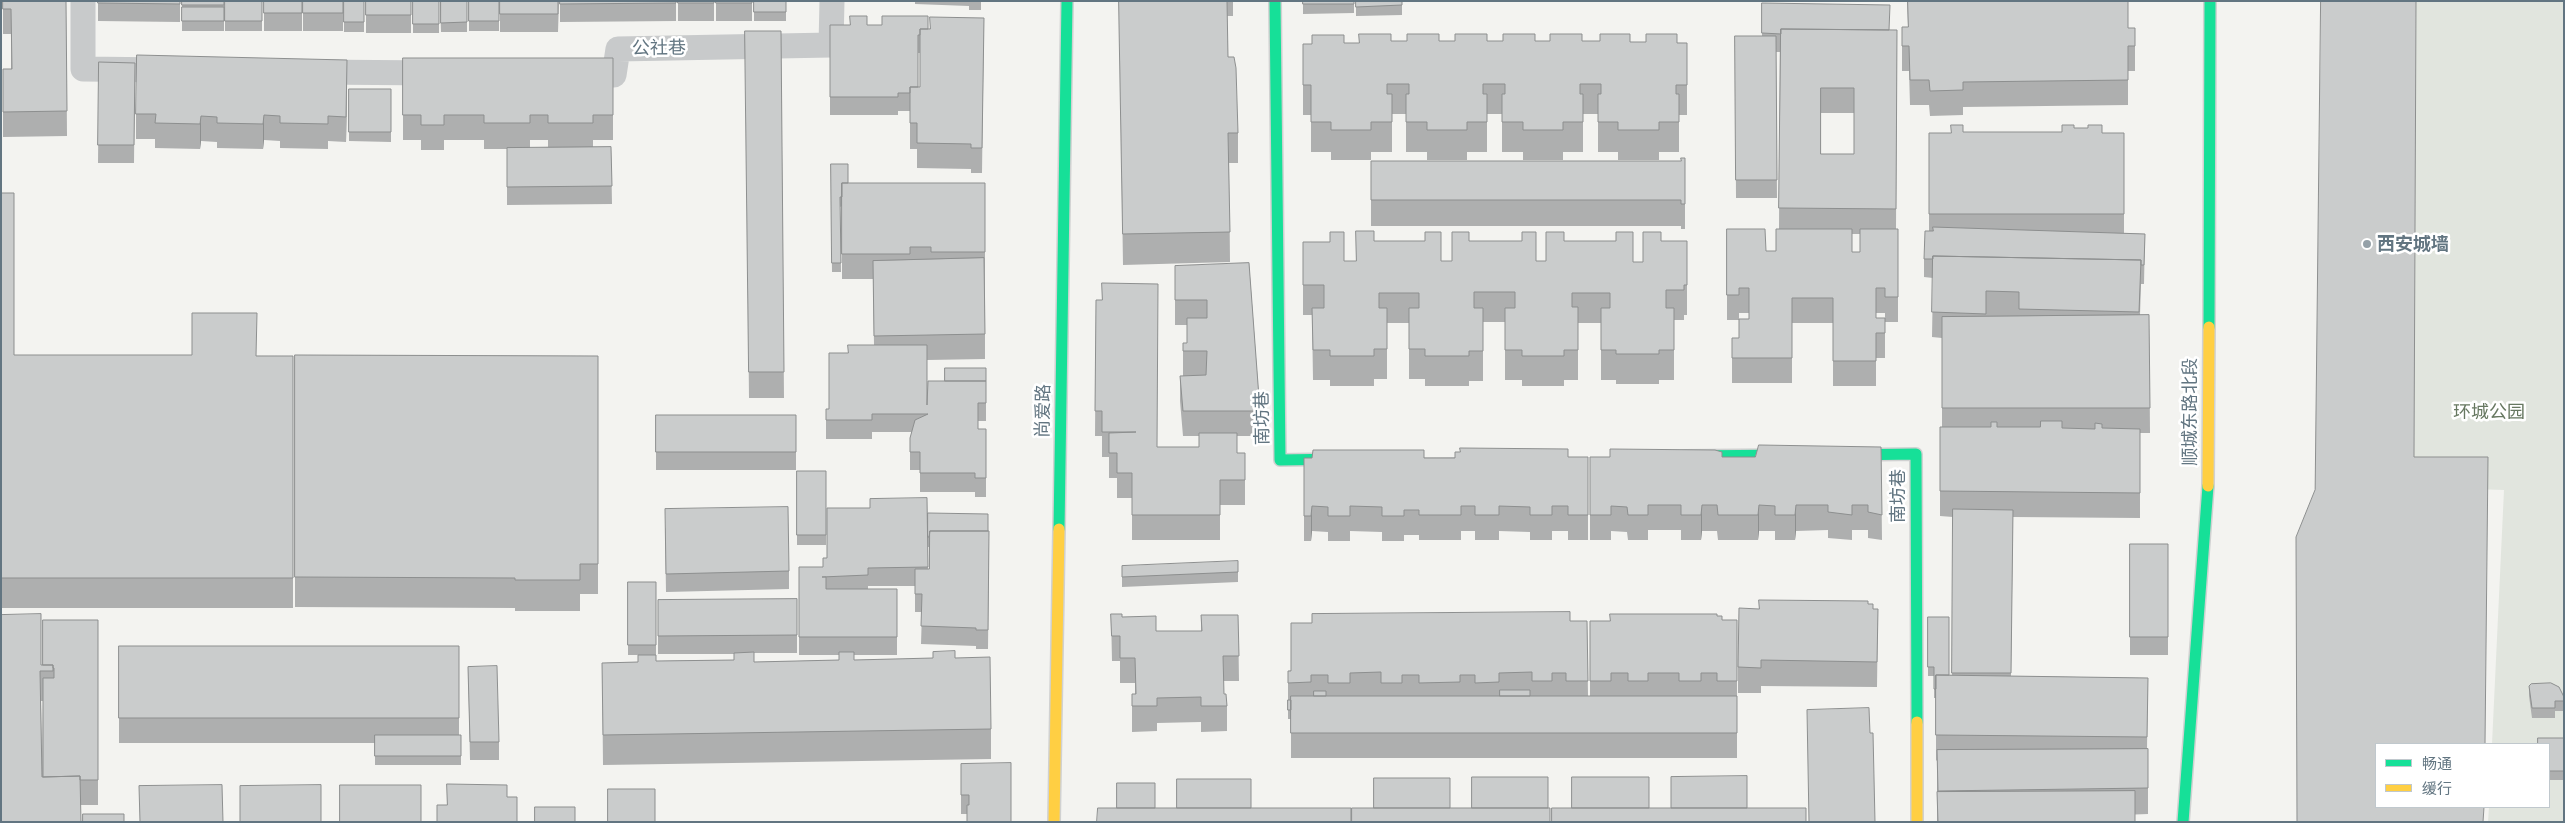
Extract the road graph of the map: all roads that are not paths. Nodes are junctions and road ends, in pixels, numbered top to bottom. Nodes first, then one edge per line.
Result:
1 (83, 1) edge
2 (832, 1) edge
3 (1067, 1) edge
4 (1275, 1) edge
5 (2210, 1) edge
6 (191, 70) edge
7 (290, 72) edge
8 (456, 73) edge
9 (555, 74) edge
10 (1806, 455) edge
11 (1836, 455) edge
12 (1677, 456) edge
13 (1349, 459) edge
14 (1054, 822) edge
15 (1917, 822) edge
16 (2183, 822) edge

1 - 6 lane
2 - 9 lane, 公社巷
3 - 14 street, 尚爱路
4 - 13 street, 南坊巷
5 - 16 street, 顺城东路北段
7 - 8 lane
10 - 12 street
11 - 15 street, 南坊巷

